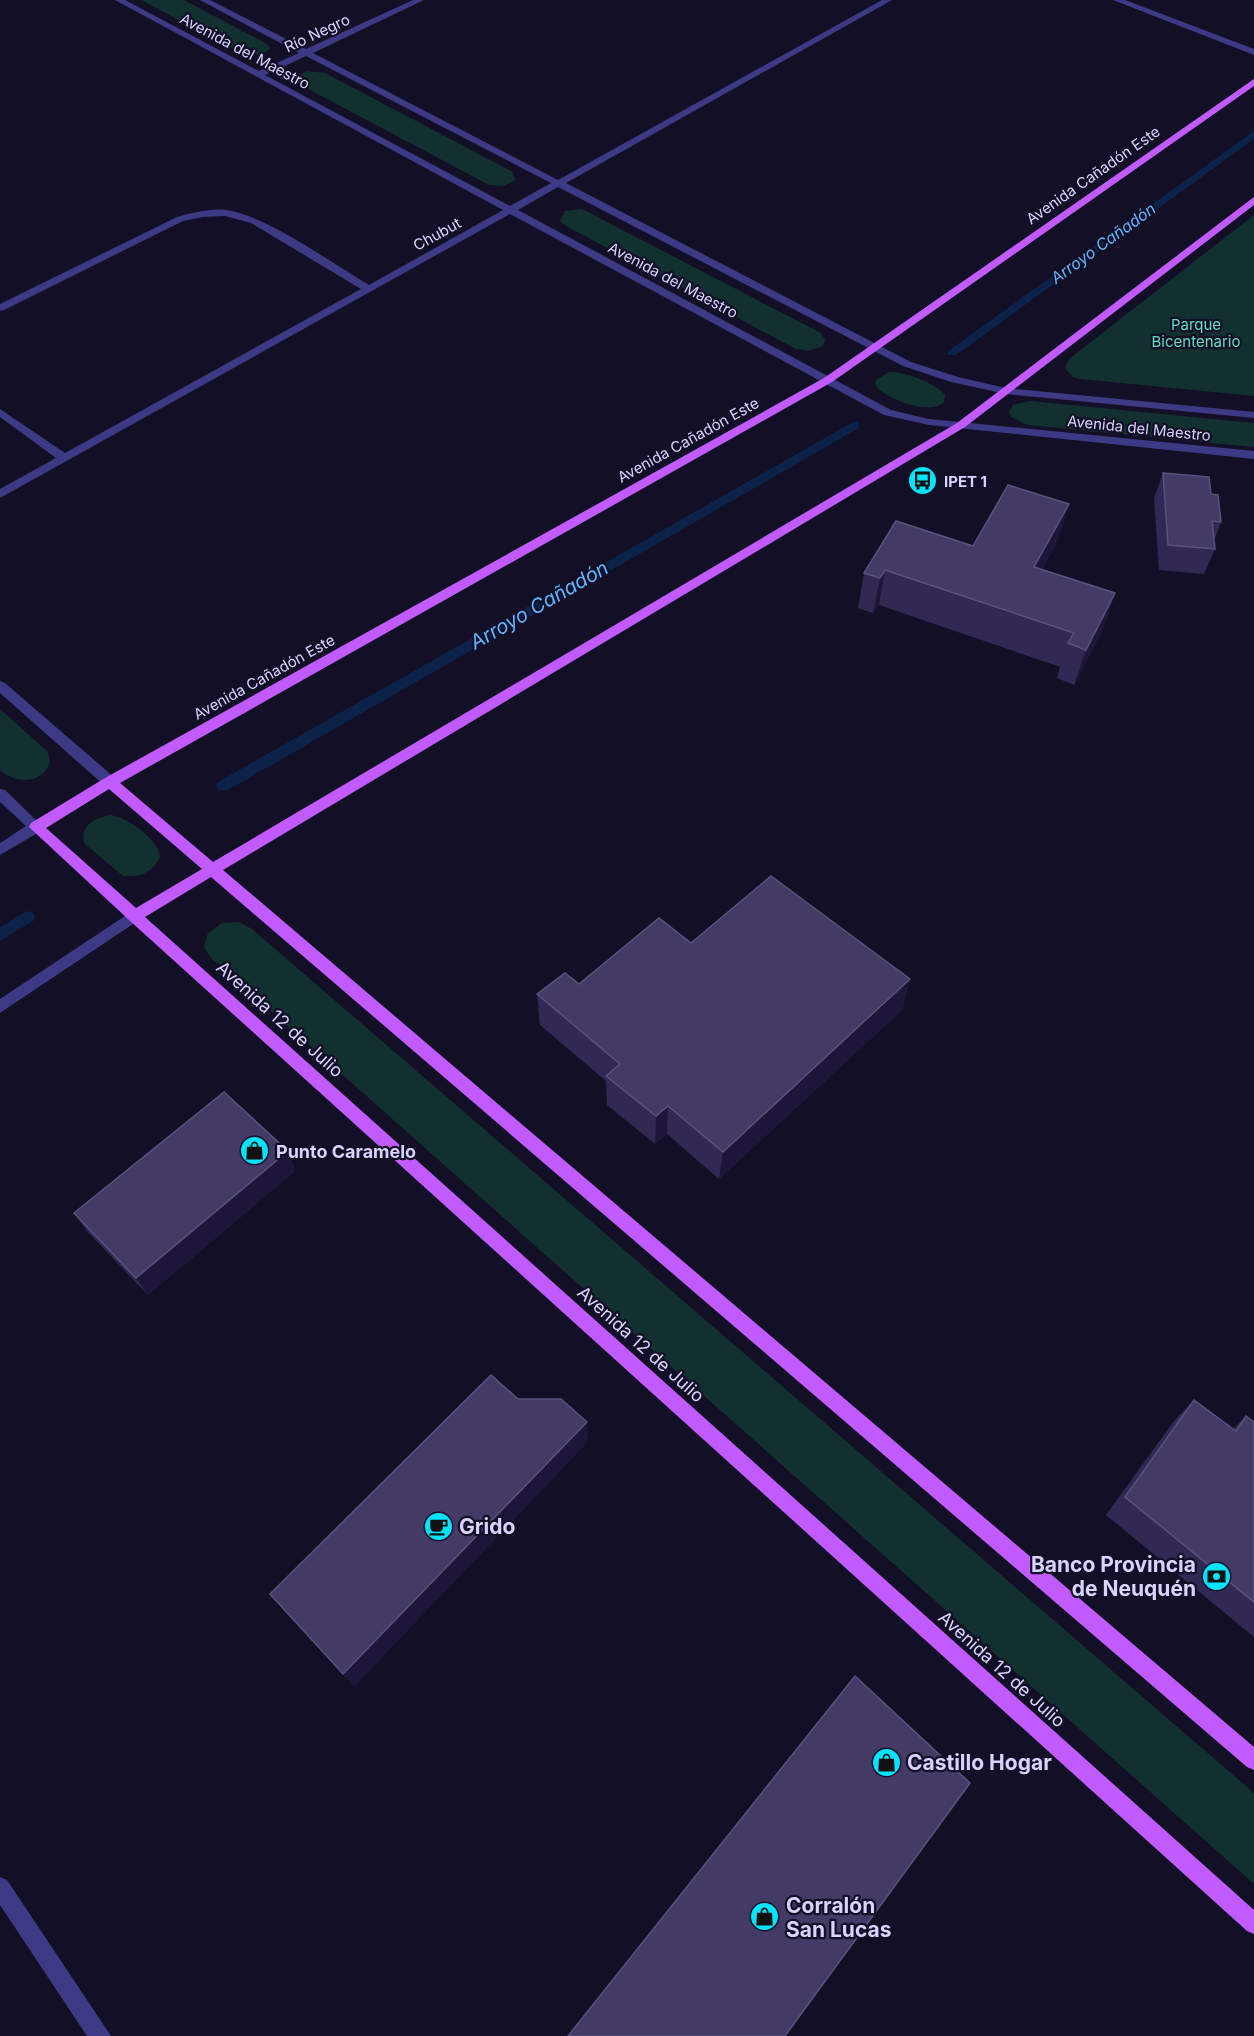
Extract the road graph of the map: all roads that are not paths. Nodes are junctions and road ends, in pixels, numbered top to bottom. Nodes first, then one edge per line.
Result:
1 (119, 0) edge
2 (204, 0) edge
3 (420, 0) edge
4 (888, 0) edge
5 (1117, 0) edge
6 (1254, 52) edge
7 (306, 53) junction
8 (258, 75) junction
9 (1254, 82) edge
10 (559, 183) junction
11 (1254, 200) edge
12 (510, 210) junction
13 (369, 289) junction
14 (0, 309) edge
15 (877, 348) junction
16 (828, 380) junction
17 (1006, 391) junction
18 (0, 412) edge
19 (1254, 415) edge
20 (961, 425) junction
21 (1254, 455) edge
22 (63, 458) junction
23 (0, 494) edge
24 (0, 686) edge
25 (110, 782) junction
26 (0, 794) edge
27 (36, 827) junction
28 (0, 850) edge
29 (212, 869) junction
30 (134, 916) junction
31 (0, 1007) edge
32 (1254, 1760) edge
33 (0, 1887) edge
34 (1254, 1924) edge
35 (100, 2036) edge

1 - 8 street, Avenida del Maestro
2 - 7 street, Avenida del Maestro
3 - 7 street, Río Negro
4 - 10 street, Chubut
5 - 6 street
7 - 8 street, Río Negro
7 - 10 street, Avenida del Maestro
8 - 12 street, Avenida del Maestro
9 - 15 main road, Avenida Cañadón Este
10 - 12 street, Chubut
10 - 15 street, Avenida del Maestro
11 - 17 main road
12 - 13 street, Chubut
12 - 16 street, Avenida del Maestro
13 - 14 street
13 - 22 street, Chubut
15 - 16 main road, Avenida Cañadón Este
15 - 17 street, Avenida del Maestro
16 - 20 street, Avenida del Maestro
16 - 25 main road, Avenida Cañadón Este
17 - 19 street, Avenida del Maestro
17 - 20 main road
18 - 22 street
20 - 21 street, Avenida del Maestro
20 - 29 main road
22 - 23 street, Chubut
24 - 25 street
25 - 27 main road, Avenida Cañadón Este
25 - 29 main road
26 - 27 street, Avenida 12 de Julio
27 - 28 street
27 - 30 main road, Avenida 12 de Julio
29 - 30 main road
29 - 32 main road
30 - 31 street
30 - 34 main road, Avenida 12 de Julio
33 - 35 street

